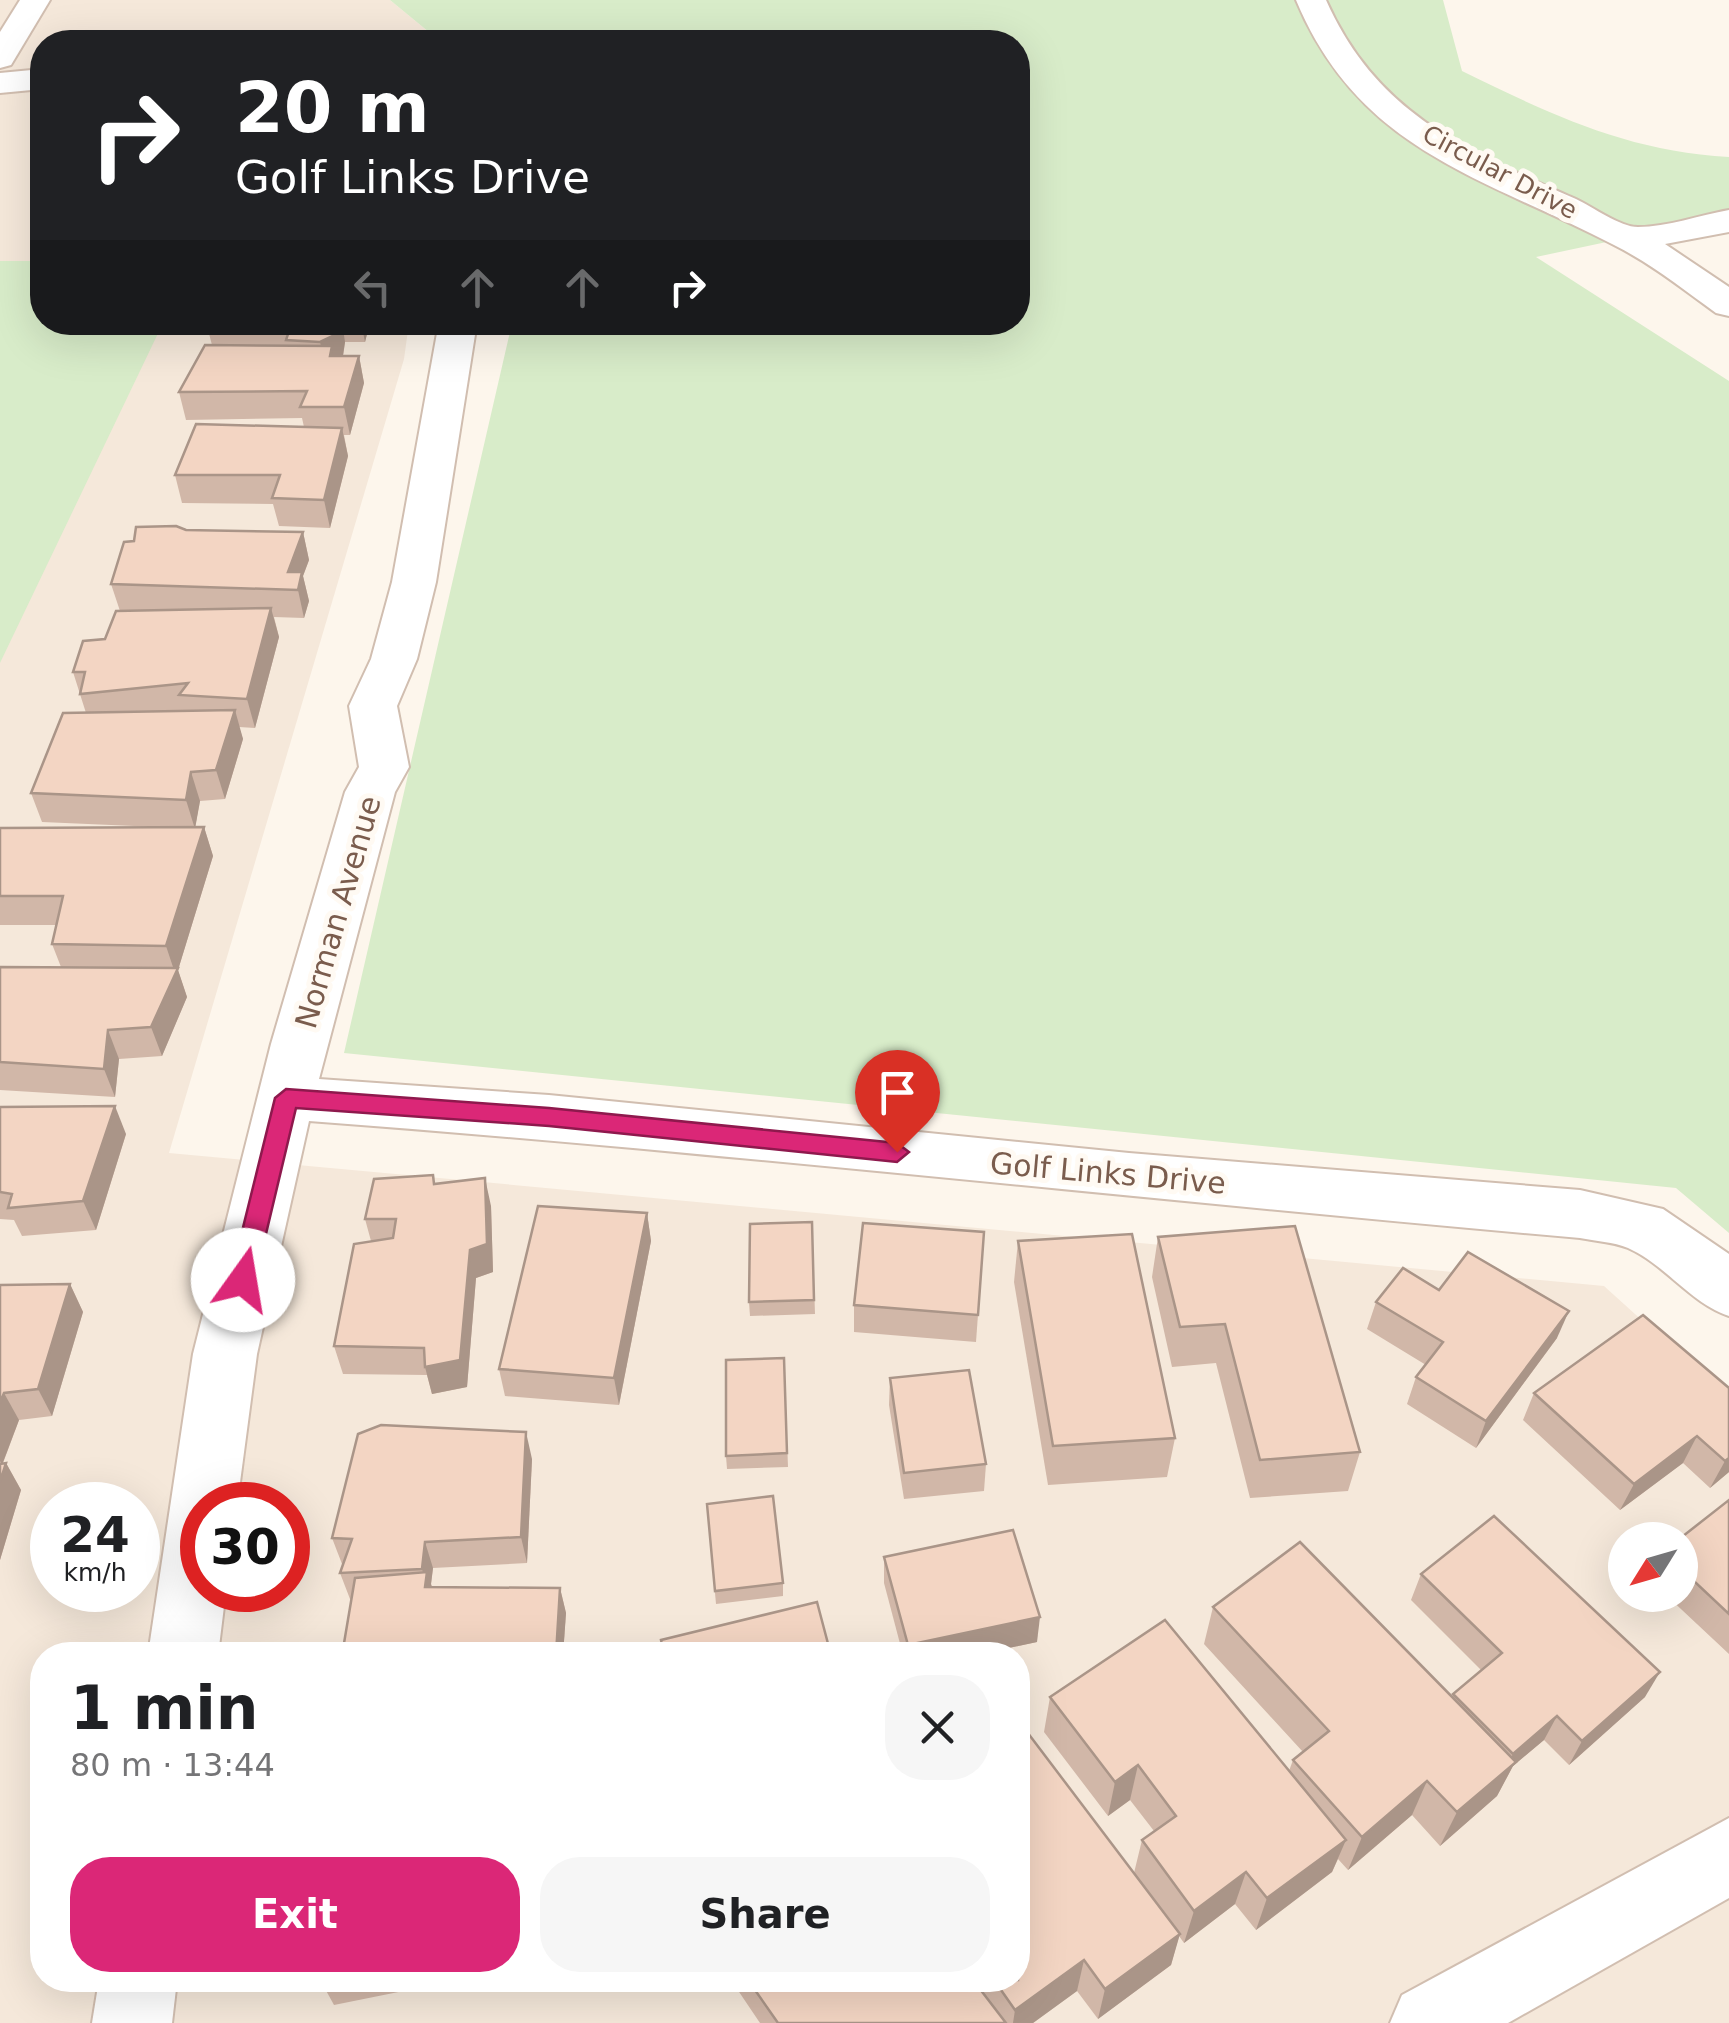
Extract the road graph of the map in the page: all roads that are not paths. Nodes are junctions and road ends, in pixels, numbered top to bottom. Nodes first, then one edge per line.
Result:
1 (35, 0) edge
2 (1311, 0) edge
3 (0, 58) edge
4 (30, 81) edge
5 (0, 83) edge
6 (1729, 221) edge
7 (1630, 239) junction
8 (1729, 306) edge
9 (456, 335) edge
10 (286, 1098) junction
11 (1729, 1291) edge
12 (207, 1482) edge
13 (189, 1612) edge
14 (185, 1642) edge
15 (1729, 1856) edge
16 (136, 1992) edge
17 (132, 2023) edge
18 (1430, 2023) edge

1 - 3 street
2 - 7 street, Circular Drive
4 - 5 street
6 - 7 street
7 - 8 street, Circular Drive
9 - 10 street, Norman Avenue
10 - 11 street, Golf Links Drive
10 - 12 street, Norman Avenue
13 - 14 street
15 - 18 street
16 - 17 street

